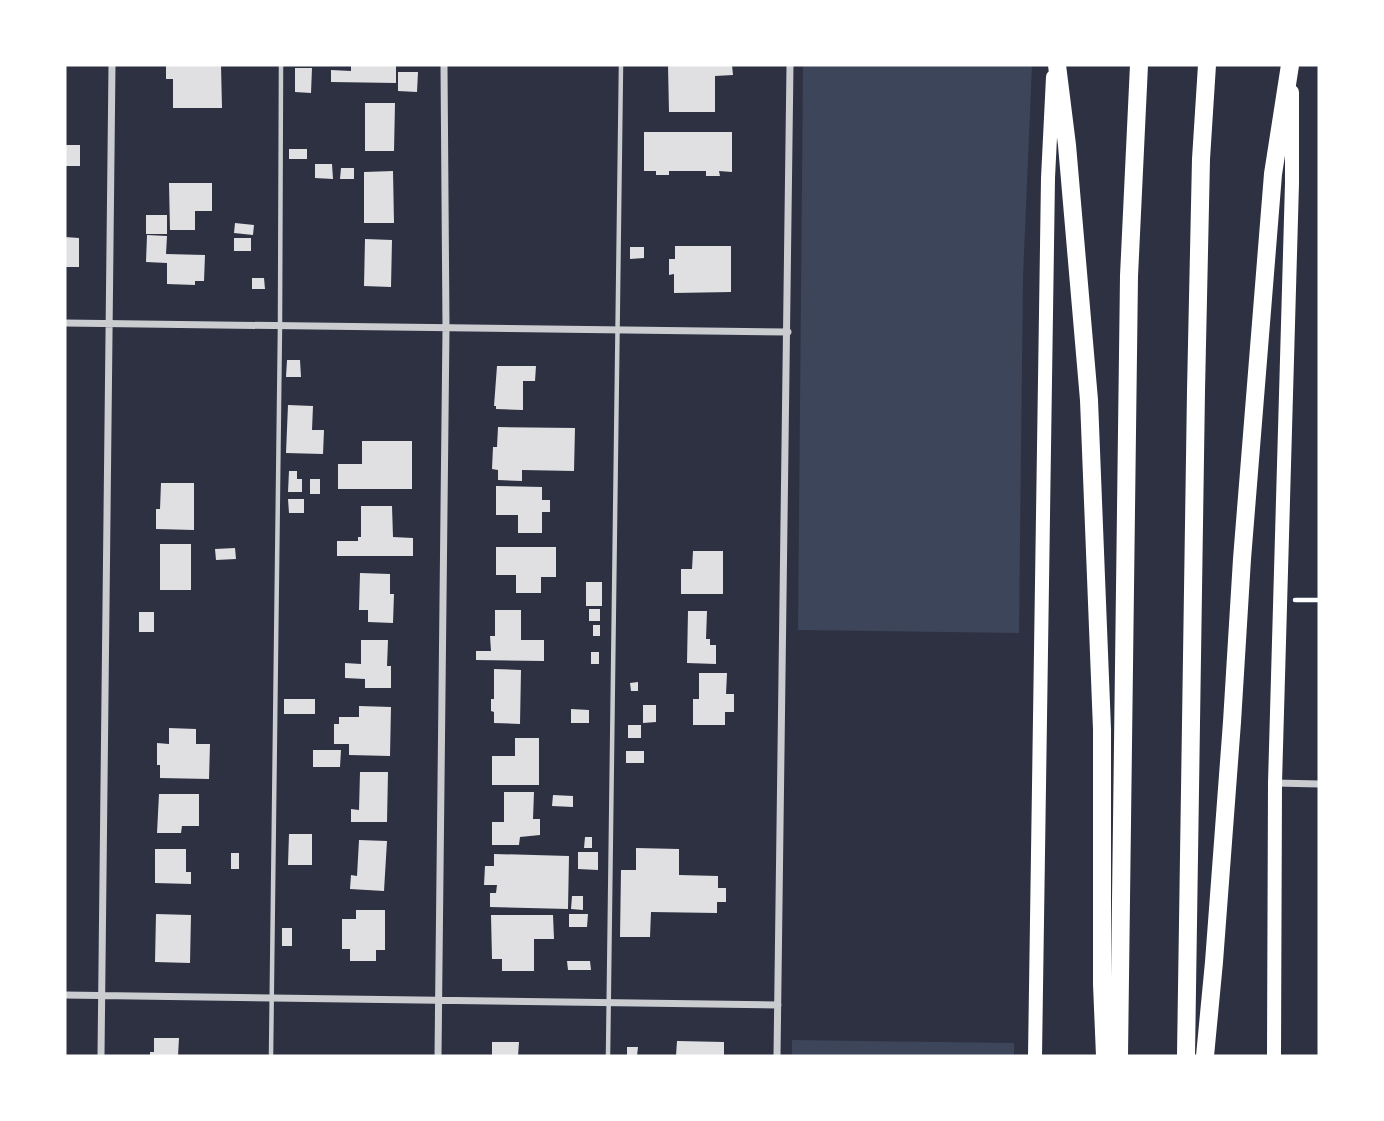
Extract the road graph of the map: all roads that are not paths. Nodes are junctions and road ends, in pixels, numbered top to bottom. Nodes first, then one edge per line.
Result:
1 (112, 65) edge
2 (281, 65) edge
3 (444, 65) edge
4 (621, 65) edge
5 (790, 65) edge
6 (1055, 65) edge
7 (1139, 65) edge
8 (1207, 65) edge
9 (1291, 65) edge
10 (65, 323) edge
11 (109, 323) junction
12 (280, 325) junction
13 (446, 328) junction
14 (617, 330) junction
15 (788, 332) junction
16 (1275, 783) junction
17 (1319, 784) edge
18 (65, 995) edge
19 (102, 996) junction
20 (272, 998) junction
21 (439, 1000) junction
22 (609, 1002) junction
23 (778, 1005) junction
24 (101, 1056) edge
25 (271, 1056) edge
26 (439, 1056) edge
27 (608, 1056) edge
28 (777, 1056) edge
29 (1035, 1056) edge
30 (1105, 1056) edge
31 (1119, 1056) edge
32 (1186, 1056) edge
33 (1205, 1056) edge
34 (1274, 1056) edge

1 - 11 street
2 - 12 lane
3 - 13 street
4 - 14 lane
5 - 15 street
6 - 29 main road
6 - 30 highway
7 - 31 highway
8 - 32 highway
9 - 16 main road
9 - 33 highway
10 - 11 street
11 - 12 street
11 - 19 street
12 - 13 street
12 - 20 lane
13 - 14 street
13 - 21 street
14 - 15 street
14 - 22 lane
15 - 23 street
16 - 17 street
16 - 34 main road
18 - 19 street
19 - 20 street
19 - 24 street
20 - 21 street
20 - 25 lane
21 - 22 street
21 - 26 street
22 - 23 street
22 - 27 lane
23 - 28 street

